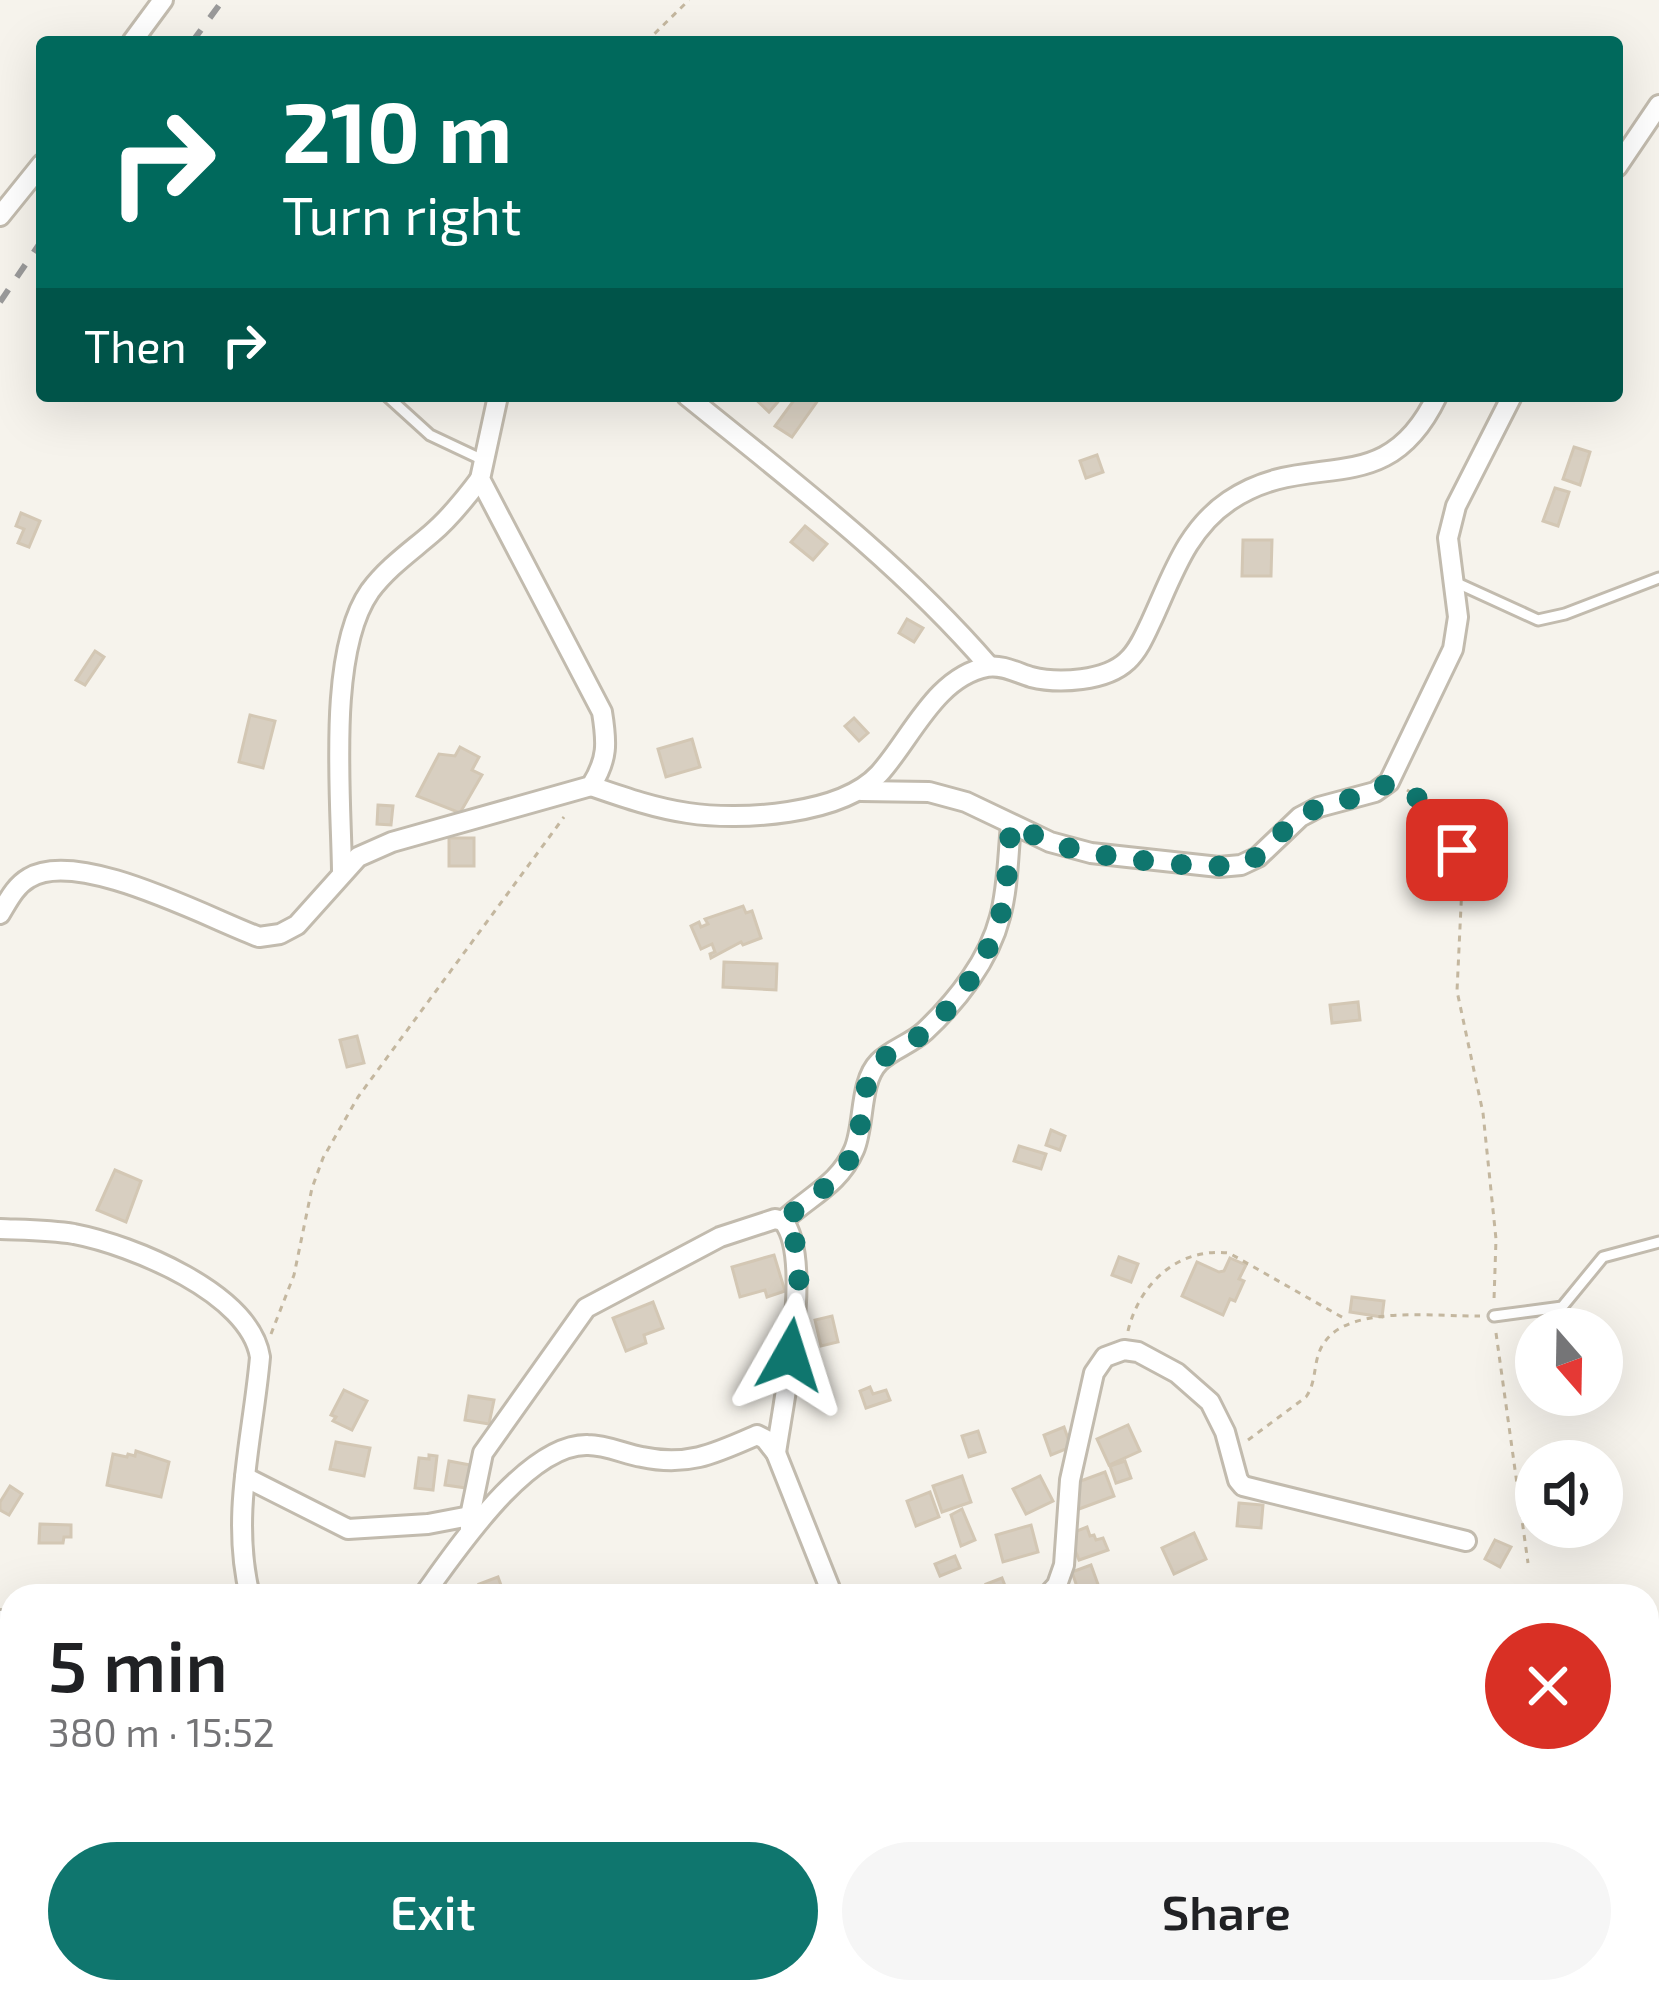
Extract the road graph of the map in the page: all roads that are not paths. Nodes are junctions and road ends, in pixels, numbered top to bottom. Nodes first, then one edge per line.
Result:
1 (164, 0) edge
2 (137, 36) edge
3 (1659, 105) edge
4 (1623, 157) edge
5 (36, 171) edge
6 (0, 216) edge
7 (394, 402) edge
8 (497, 402) edge
9 (694, 402) edge
10 (1434, 402) edge
11 (1509, 402) edge
12 (482, 470) junction
13 (1659, 578) edge
14 (1452, 580) junction
15 (989, 666) junction
16 (591, 786) junction
17 (861, 791) junction
18 (1011, 825) junction
19 (342, 871) junction
20 (0, 914) edge
21 (784, 1221) junction
22 (0, 1228) edge
23 (1659, 1242) edge
24 (1494, 1316) road end
25 (776, 1453) junction
26 (245, 1477) junction
27 (470, 1524) junction
28 (1466, 1541) dead end
29 (247, 1584) edge
30 (431, 1584) edge
31 (828, 1584) edge
32 (1058, 1584) edge

1 - 2 street
3 - 4 street
5 - 6 street
7 - 12 lane
8 - 12 street
9 - 15 street
10 - 15 street
11 - 14 street
12 - 16 street
12 - 19 street
13 - 14 lane
14 - 18 street
15 - 17 street
16 - 17 street
16 - 19 street
17 - 18 street
18 - 21 street
19 - 20 street
21 - 25 street
21 - 27 street
22 - 26 street
23 - 24 lane
25 - 27 street
25 - 31 street
26 - 27 street
26 - 29 street
27 - 30 street
28 - 32 street

